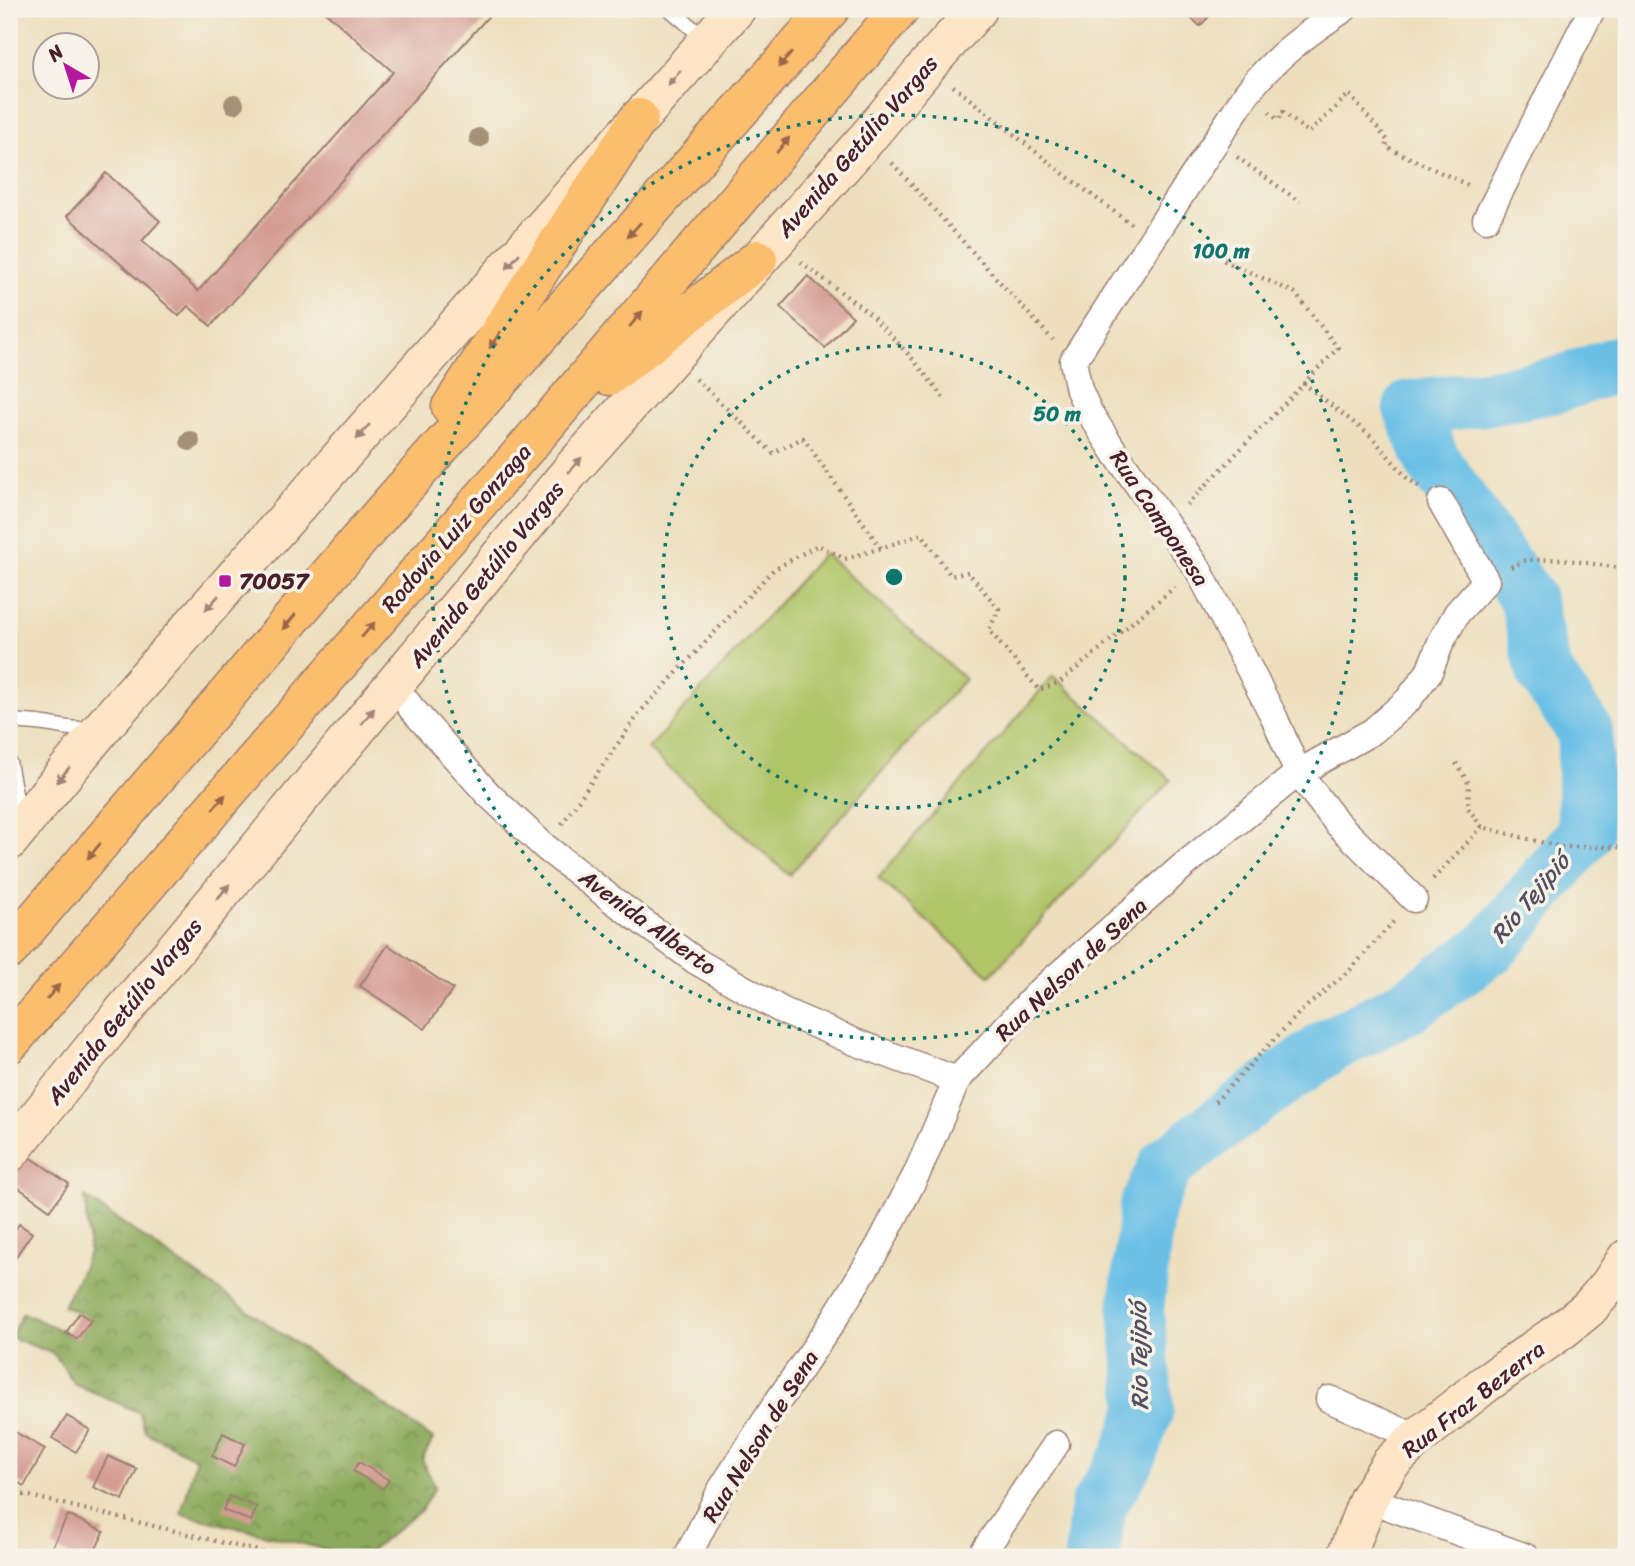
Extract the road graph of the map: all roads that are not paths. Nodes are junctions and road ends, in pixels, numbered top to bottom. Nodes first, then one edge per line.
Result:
1 (670, 9) edge
2 (736, 9) edge
3 (830, 9) edge
4 (900, 9) edge
5 (978, 9) edge
6 (1344, 9) edge
7 (1592, 9) edge
8 (707, 41) junction
9 (639, 118) junction
10 (1492, 209) road end
11 (758, 259) junction
12 (544, 427) junction
13 (1441, 502) road end
14 (382, 514) junction
15 (394, 685) junction
16 (9, 721) edge
17 (106, 723) junction
18 (9, 762) edge
19 (1298, 773) junction
20 (13, 836) edge
21 (1414, 899) road end
22 (9, 950) edge
23 (9, 1044) edge
24 (957, 1080) junction
25 (9, 1153) edge
26 (1626, 1259) edge
27 (1329, 1399) dead end
28 (1417, 1438) junction
29 (1056, 1444) dead end
30 (1368, 1499) junction
31 (687, 1557) edge
32 (979, 1557) edge
33 (1346, 1557) edge
34 (1526, 1557) edge

1 - 8 lane
2 - 8 street
3 -> 14 highway
12 -> 4 highway, Rodovia Luiz Gonzaga
5 - 11 street, Avenida Getúlio Vargas
6 - 19 street, Rua Camponesa
7 - 10 street
8 -> 9 street
9 -> 14 highway
9 -> 17 street
11 - 12 highway
15 -> 11 street, Avenida Getúlio Vargas
23 -> 12 highway, Rodovia Luiz Gonzaga
13 - 19 street, Rua Nelson de Sena
14 -> 22 highway
15 - 24 street, Avenida Alberto
25 -> 15 street, Avenida Getúlio Vargas
16 - 17 lane
17 -> 20 street
18 - 20 lane
19 - 21 street, Rua Camponesa
19 - 24 street, Rua Nelson de Sena
24 - 31 street, Rua Nelson de Sena
26 - 28 street, Rua Fraz Bezerra
27 - 28 street
28 - 30 street, Rua Fraz Bezerra
29 - 32 street
30 - 33 street, Rua Fraz Bezerra
30 - 34 street

